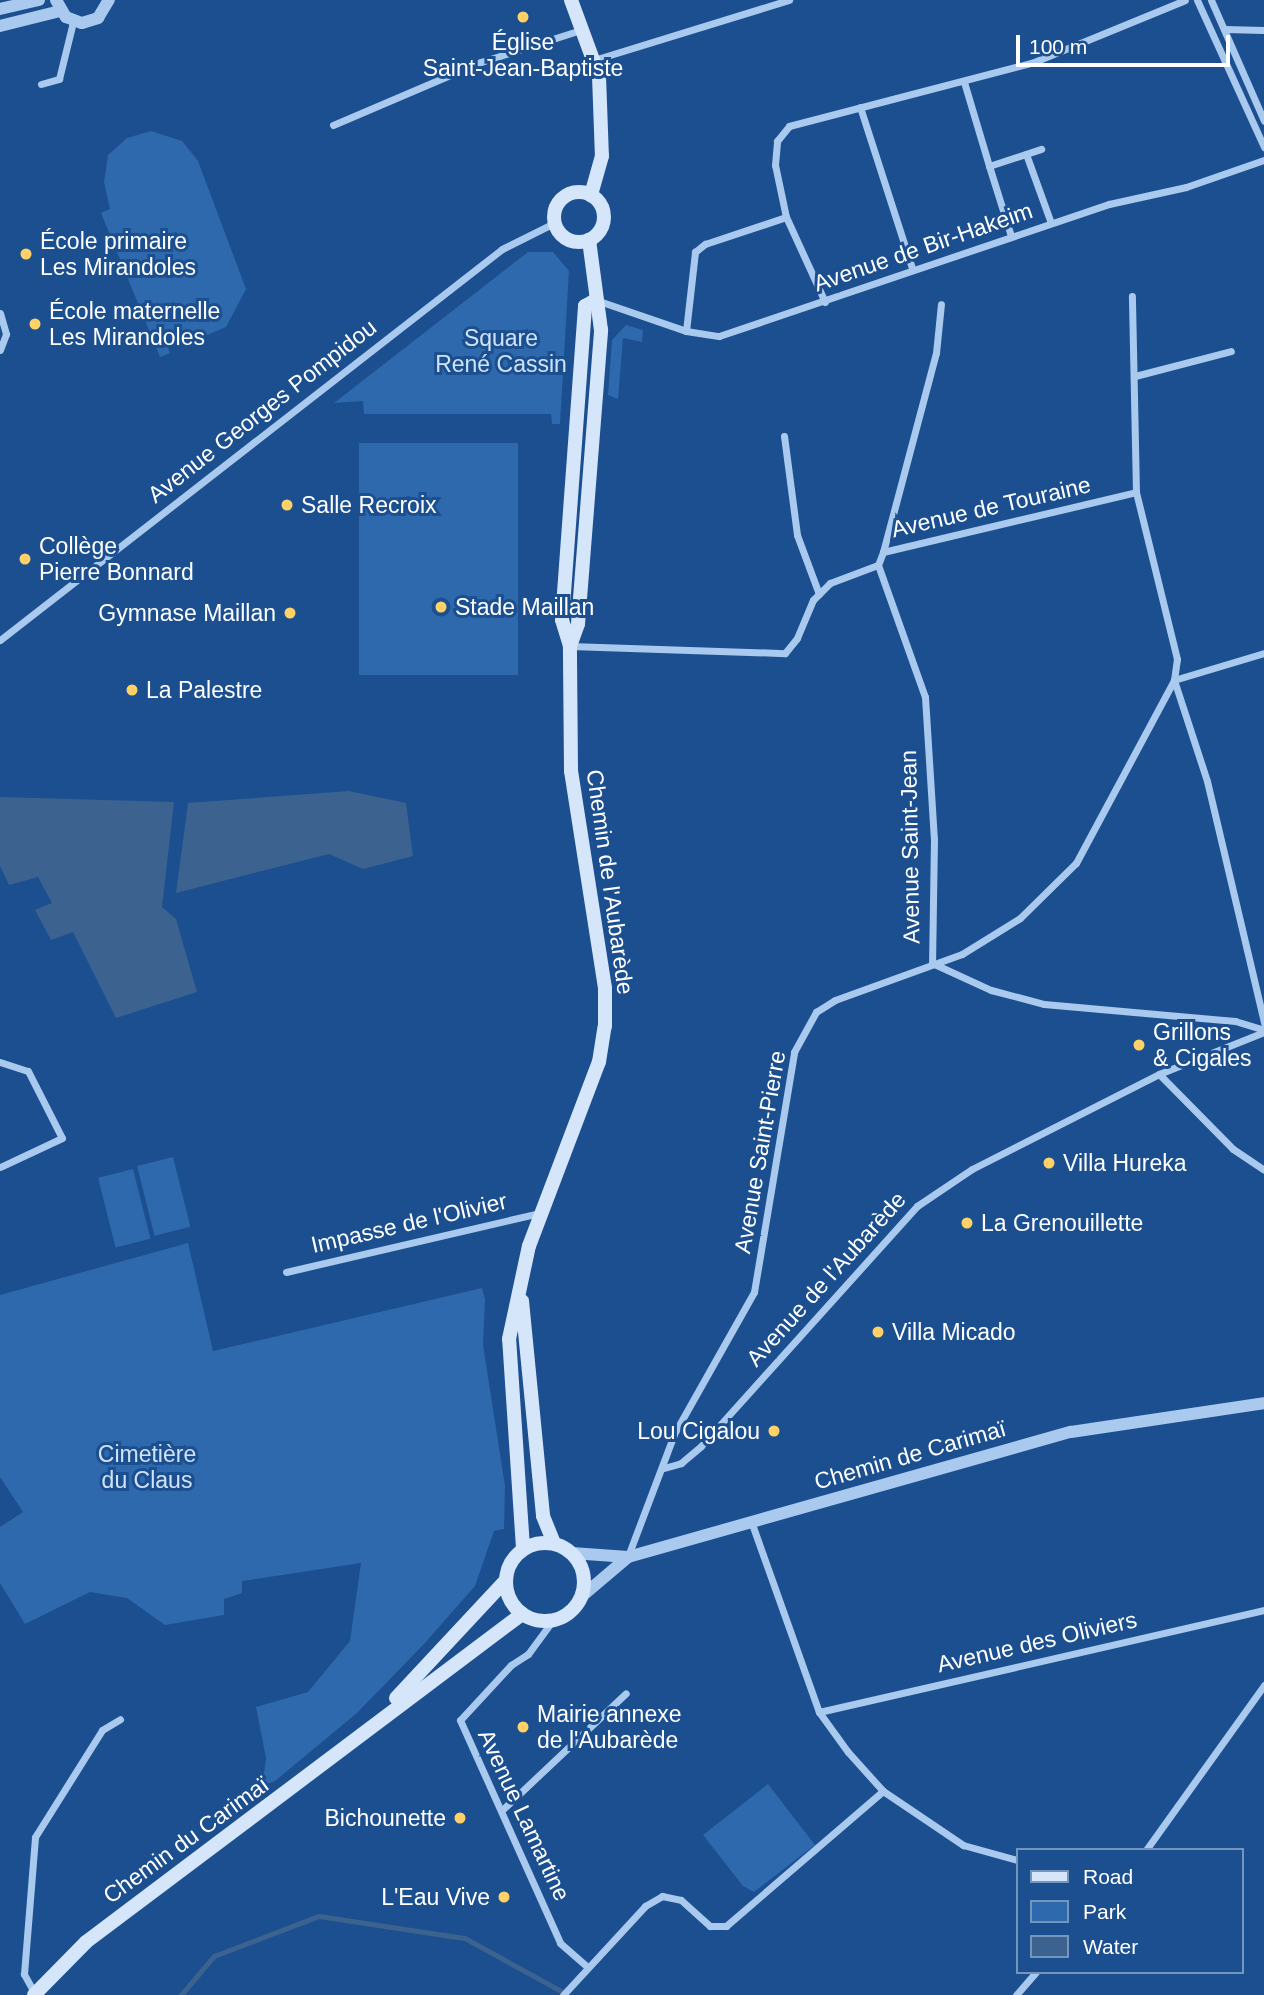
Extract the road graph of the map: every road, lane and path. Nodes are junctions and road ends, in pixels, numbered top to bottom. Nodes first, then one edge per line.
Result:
1 (39, 0) edge
2 (571, 0) edge
3 (789, 0) edge
4 (1185, 0) edge
5 (1197, 0) edge
6 (1211, 0) edge
7 (110, 1) edge
8 (58, 5) edge
9 (0, 9) edge
10 (73, 22) junction
11 (0, 26) edge
12 (584, 29) junction
13 (1224, 29) junction
14 (1264, 30) edge
15 (597, 59) junction
16 (964, 82) junction
17 (41, 84) dead end
18 (860, 107) junction
19 (1264, 121) edge
20 (333, 125) dead end
21 (1264, 147) edge
22 (1041, 149) dead end
23 (1026, 154) junction
24 (1264, 160) edge
25 (989, 166) junction
26 (591, 195) junction
27 (786, 217) junction
28 (554, 223) junction
29 (1051, 223) junction
30 (1011, 236) junction
31 (589, 240) junction
32 (912, 268) junction
33 (1132, 296) dead end
34 (596, 300) junction
35 (825, 302) junction
36 (941, 304) dead end
37 (0, 313) edge
38 (685, 331) junction
39 (0, 350) edge
40 (1231, 351) dead end
41 (1135, 376) junction
42 (784, 436) dead end
43 (1136, 492) junction
44 (883, 552) junction
45 (878, 565) junction
46 (819, 594) junction
47 (0, 640) edge
48 (570, 646) junction
49 (1264, 653) edge
50 (1174, 681) junction
51 (932, 963) junction
52 (1264, 1023) edge
53 (1264, 1031) edge
54 (0, 1062) edge
55 (1158, 1074) junction
56 (0, 1167) edge
57 (1264, 1170) edge
58 (541, 1213) junction
59 (286, 1272) dead end
60 (520, 1279) junction
61 (1264, 1403) edge
62 (664, 1468) junction
63 (752, 1524) junction
64 (554, 1543) junction
65 (523, 1548) junction
66 (572, 1553) junction
67 (628, 1557) junction
68 (505, 1581) junction
69 (581, 1597) junction
70 (1264, 1610) edge
71 (522, 1614) junction
72 (553, 1620) junction
73 (1264, 1685) edge
74 (626, 1693) dead end
75 (819, 1712) junction
76 (120, 1719) dead end
77 (369, 1726) junction
78 (883, 1791) junction
79 (502, 1810) junction
80 (1148, 1848) edge
81 (1016, 1860) edge
82 (588, 1967) junction
83 (1034, 1974) edge
84 (34, 1994) edge
85 (563, 1995) edge
86 (1016, 1995) edge

1 - 9 street
2 - 12 main road
3 - 15 street
4 - 16 street
5 - 21 street
6 - 13 street
7 - 10 street
8 - 10 street
8 - 11 street
10 - 17 street
12 - 15 main road
12 - 20 street
13 - 14 street
13 - 19 street
15 - 26 main road
16 - 18 street
16 - 25 street
18 - 27 street
18 - 32 street
22 - 23 street
23 - 25 street
23 - 29 street
24 - 29 street, Avenue de Bir-Hakeim
25 - 30 street
26 - 28 main road
26 - 31 main road
27 - 35 street
27 - 38 street
28 - 31 main road
28 - 47 street, Avenue Georges Pompidou
29 - 30 street, Avenue de Bir-Hakeim
30 - 32 street, Avenue de Bir-Hakeim
31 - 34 main road
32 - 35 street, Avenue de Bir-Hakeim
33 - 41 street, Avenue Saint-Pierre
34 - 38 street, Avenue de Bir-Hakeim
34 - 48 main road, Chemin de l'Aubarède
35 - 38 street, Avenue de Bir-Hakeim
36 - 44 street
37 - 39 street
40 - 41 street
41 - 43 street, Avenue Saint-Pierre
42 - 46 street
43 - 44 street, Avenue de Touraine
43 - 50 street, Avenue Saint-Pierre
44 - 45 street, Avenue de Touraine
45 - 46 street, Avenue de Touraine
45 - 51 street, Avenue Saint-Jean
46 - 48 street, Avenue de Touraine
48 - 58 main road, Chemin de l'Aubarède
49 - 50 street
50 - 51 street, Avenue Saint-Pierre
50 - 52 street
51 - 53 street, Avenue Saint-Jean
51 - 62 street, Avenue Saint-Pierre
53 - 55 street, Avenue de l'Aubarède
54 - 56 street
55 - 57 street
55 - 62 street, Avenue de l'Aubarède
58 - 59 street, Impasse de l'Olivier
58 - 60 main road, Chemin de l'Aubarède
60 - 64 main road, Chemin de l'Aubarède
60 - 65 main road, Chemin de l'Aubarède
61 - 63 street, Chemin de Carimaï
62 - 67 street, Avenue Saint-Pierre
63 - 67 street, Chemin de Carimaï
63 - 75 street
64 - 65 main road
64 - 66 main road
65 - 68 main road
66 - 67 street, Chemin de Carimaï
66 - 69 main road
67 - 69 street
68 - 71 main road
68 - 77 main road, Chemin du Carimaï
69 - 72 main road
70 - 75 street, Avenue des Oliviers
71 - 72 main road
71 - 77 main road, Chemin du Carimaï
72 - 79 street, Avenue Lamartine
73 - 80 street
74 - 79 street
75 - 78 street
76 - 84 street
77 - 84 main road, Chemin du Carimaï
78 - 81 street
78 - 82 street
79 - 82 street, Avenue Lamartine
82 - 85 street
83 - 86 street

